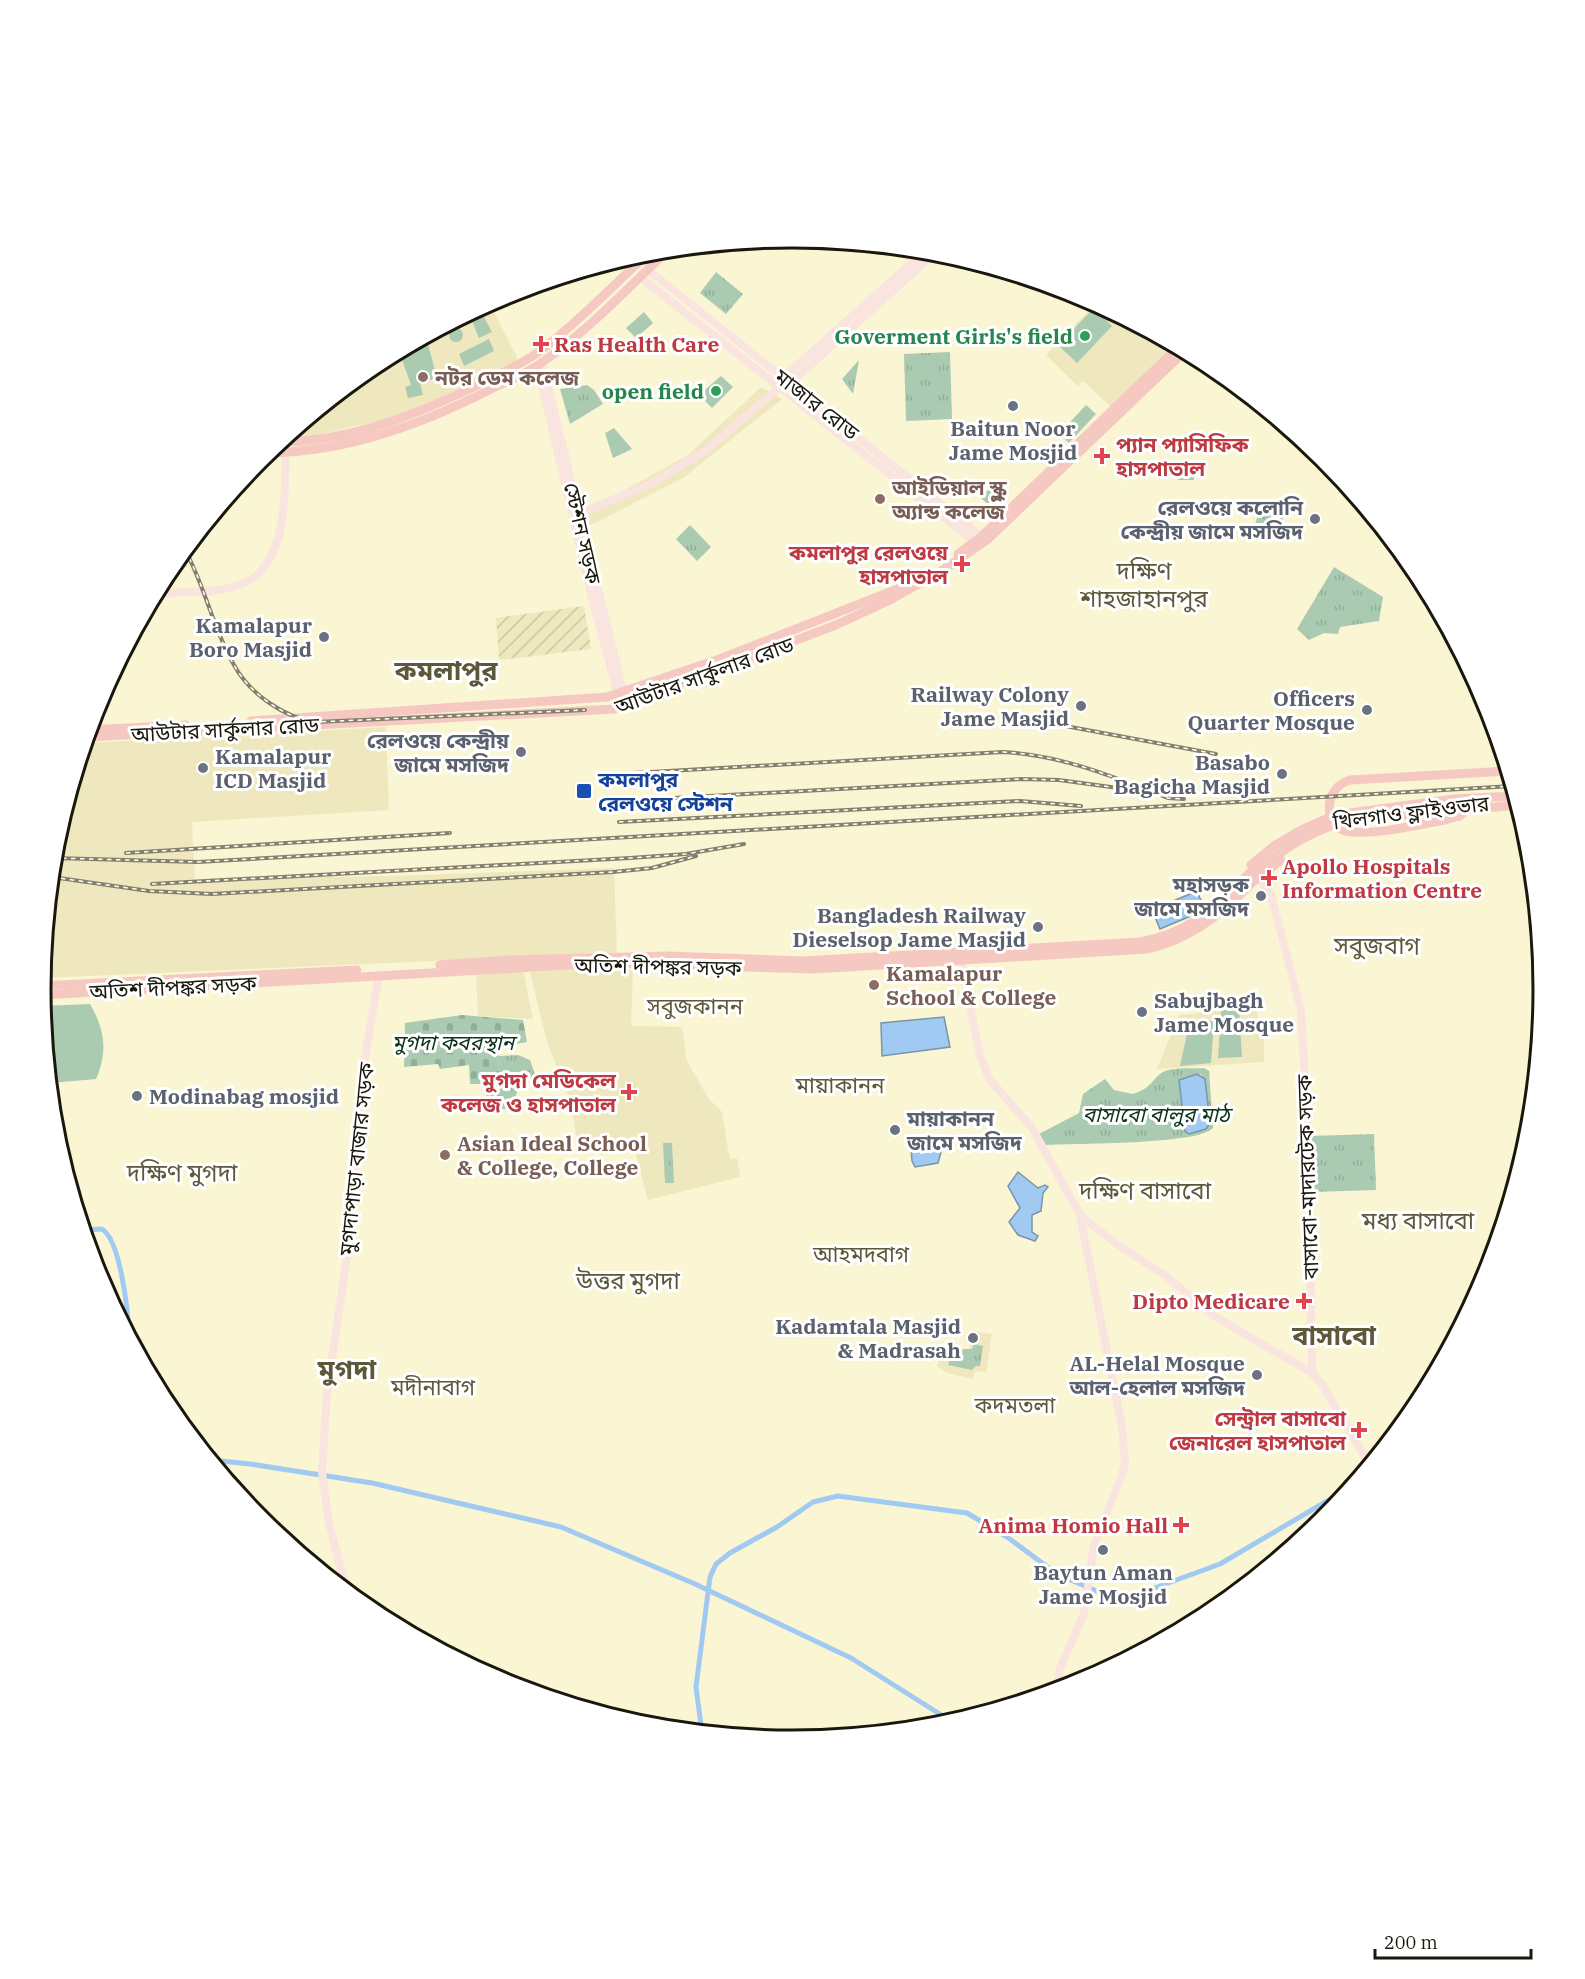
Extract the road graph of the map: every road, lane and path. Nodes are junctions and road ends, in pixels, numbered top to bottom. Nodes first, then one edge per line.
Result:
1 (916, 258) edge
2 (926, 260) edge
3 (657, 261) edge
4 (642, 263) edge
5 (636, 265) edge
6 (632, 269) junction
7 (647, 270) junction
8 (640, 277) junction
9 (1172, 353) edge
10 (1179, 357) edge
11 (537, 359) junction
12 (782, 385) junction
13 (296, 439) edge
14 (281, 453) edge
15 (286, 453) junction
16 (576, 516) junction
17 (981, 541) junction
18 (167, 592) edge
19 (619, 694) junction
20 (623, 705) junction
21 (98, 729) edge
22 (95, 736) edge
23 (1501, 771) edge
24 (1509, 798) edge
25 (1454, 799) junction
26 (1509, 799) edge
27 (1511, 805) edge
28 (1469, 808) junction
29 (1512, 810) edge
30 (1455, 814) junction
31 (1254, 877) junction
32 (960, 957) junction
33 (525, 963) junction
34 (379, 974) junction
35 (202, 982) junction
36 (51, 986) edge
37 (51, 994) edge
38 (1080, 1215) junction
39 (1312, 1373) junction
40 (1366, 1459) edge
41 (344, 1580) edge
42 (1058, 1682) edge

1 - 12 street
2 - 12 street
3 - 7 main road
4 - 7 main road
5 - 6 main road
6 - 8 main road
6 - 11 main road
7 - 8 main road
7 - 12 street, মাজার রোড
8 - 11 main road
8 - 12 street, মাজার রোড
9 - 17 main road, আউটার সার্কুলার রোড
10 - 17 main road, আউটার সার্কুলার রোড
11 - 13 main road
11 - 15 main road
11 - 16 street, স্টেশন সড়ক
12 - 16 street
12 - 17 street, মাজার রোড
14 - 15 main road
15 - 18 street
16 - 19 street, স্টেশন সড়ক
17 - 19 main road, আউটার সার্কুলার রোড
17 - 20 main road, আউটার সার্কুলার রোড
19 - 20 street, স্টেশন সড়ক
19 - 21 main road, আউটার সার্কুলার রোড
20 - 22 main road, আউটার সার্কুলার রোড
23 - 28 main road
24 - 25 main road
25 - 30 street
25 - 31 main road
26 - 31 main road, খিলগাও ফ্লাইওভার
27 - 28 main road, খিলগাও ফ্লাইওভার
28 - 31 main road, খিলগাও ফ্লাইওভার
29 - 30 main road, অতিশ দীপঙ্কর সড়ক
30 - 31 main road, অতিশ দীপঙ্কর সড়ক
31 - 32 main road, অতিশ দীপঙ্কর সড়ক
31 - 39 street, বাসাবো-মাদারটেক সড়ক
32 - 33 main road, অতিশ দীপঙ্কর সড়ক
32 - 38 street
33 - 34 main road, অতিশ দীপঙ্কর সড়ক
33 - 35 main road, অতিশ দীপঙ্কর সড়ক
34 - 35 main road, অতিশ দীপঙ্কর সড়ক
34 - 41 street, মুগদাপাড়া বাজার সড়ক
35 - 36 main road, অতিশ দীপঙ্কর সড়ক
35 - 37 main road, অতিশ দীপঙ্কর সড়ক
38 - 39 street
38 - 42 street
39 - 40 street

